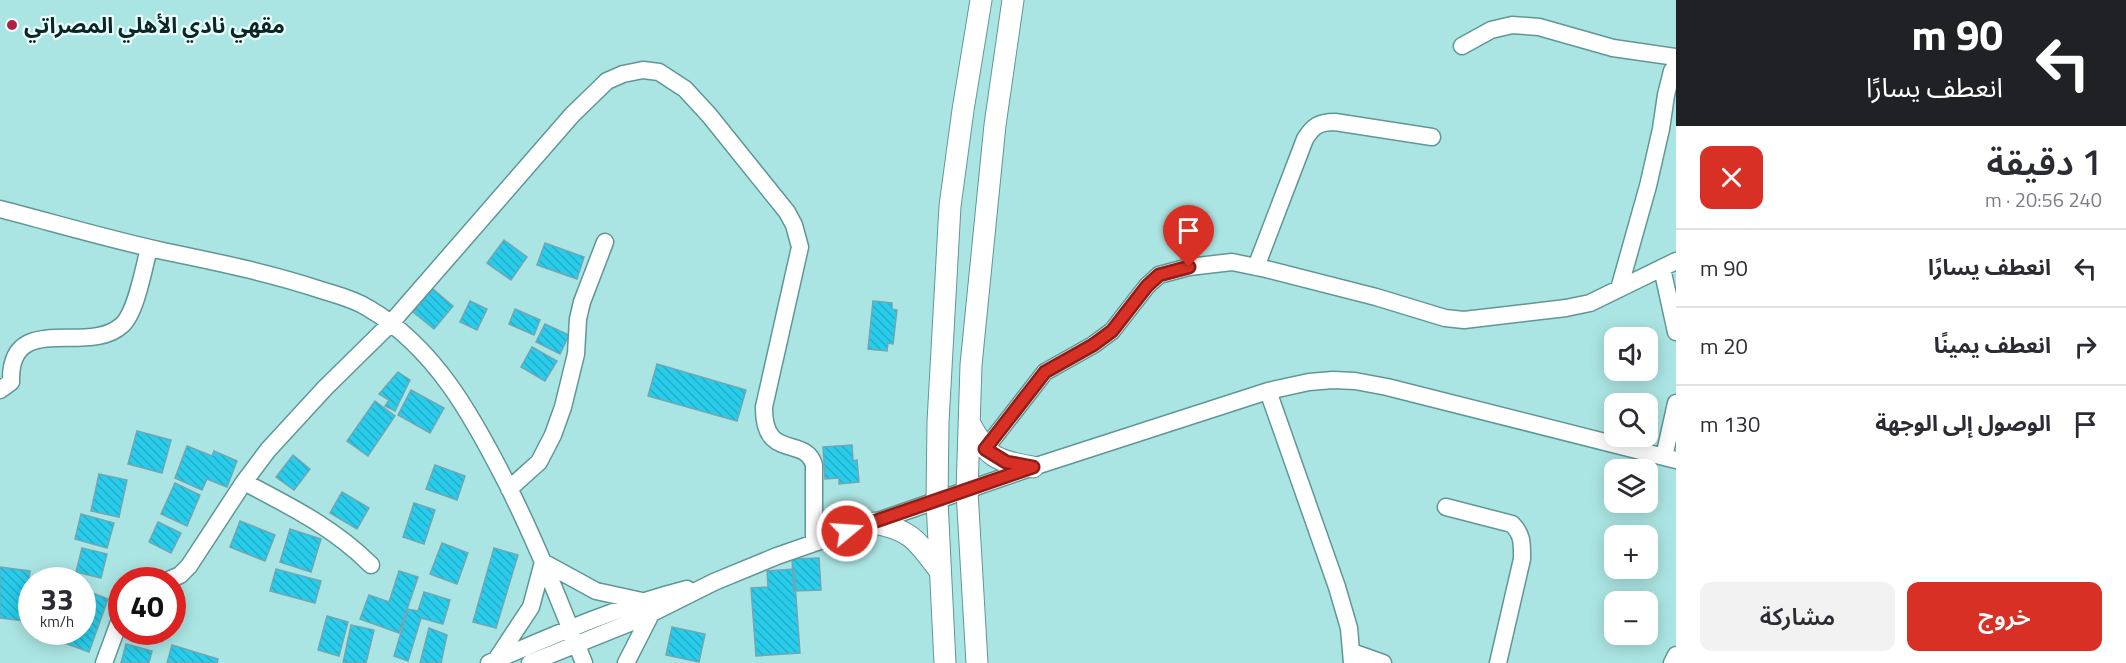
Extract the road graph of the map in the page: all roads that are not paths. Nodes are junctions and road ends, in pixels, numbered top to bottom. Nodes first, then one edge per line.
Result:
1 (981, 0) edge
2 (1013, 0) edge
3 (1462, 46) dead end
4 (1676, 57) edge
5 (1676, 66) edge
6 (1432, 137) dead end
7 (0, 209) edge
8 (605, 242) dead end
9 (149, 248) junction
10 (1669, 264) edge
11 (1256, 267) junction
12 (1618, 289) junction
13 (391, 323) junction
14 (1676, 332) edge
15 (0, 390) edge
16 (1268, 391) junction
17 (1676, 403) edge
18 (970, 424) junction
19 (985, 449) junction
20 (1670, 459) edge
21 (1033, 467) junction
22 (244, 482) junction
23 (509, 489) junction
24 (967, 491) junction
25 (938, 501) junction
26 (1446, 507) dead end
27 (874, 523) junction
28 (814, 543) junction
29 (543, 562) junction
30 (371, 566) dead end
31 (186, 569) edge
32 (940, 571) junction
33 (648, 607) junction
34 (570, 628) junction
35 (111, 645) edge
36 (577, 645) junction
37 (1676, 655) edge
38 (1352, 658) edge
39 (493, 662) edge
40 (104, 663) edge
41 (530, 663) edge
42 (584, 663) edge
43 (626, 663) edge
44 (945, 663) edge
45 (977, 663) edge
46 (1383, 663) edge
47 (1498, 663) edge
48 (1672, 663) edge

1 - 25 main road
2 - 18 main road
3 - 4 street
5 - 12 street
6 - 11 street
7 - 9 street
8 - 23 street
9 - 13 street
9 - 15 street
10 - 12 street
10 - 14 street
11 - 12 street
11 - 19 street
13 - 22 street
13 - 23 street
13 - 28 street
16 - 20 street
16 - 21 street
16 - 38 street
17 - 20 street
18 - 19 main road
18 - 24 main road
19 - 21 main road
21 - 24 street
22 - 30 street
22 - 31 street
23 - 29 street
24 - 25 street
24 - 45 main road
25 - 27 street
25 - 32 main road
26 - 47 street
27 - 28 street
27 - 32 main road
28 - 33 street
29 - 33 street
29 - 34 street
29 - 39 street
32 - 44 main road
33 - 34 street
33 - 36 street
33 - 43 street
34 - 36 street
34 - 39 street
35 - 40 street
36 - 41 street
36 - 42 street
37 - 48 street
38 - 46 street

